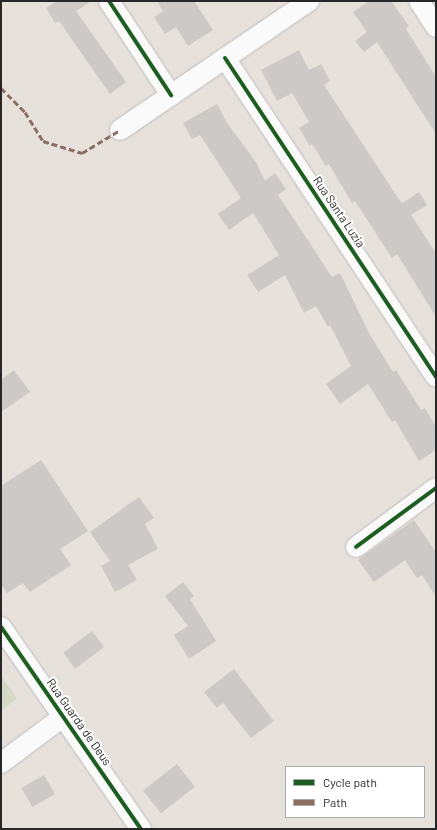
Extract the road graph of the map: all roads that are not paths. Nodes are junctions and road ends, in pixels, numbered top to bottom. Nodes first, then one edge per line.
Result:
1 (109, 1) edge
2 (309, 1) edge
3 (419, 1) edge
4 (436, 26) edge
5 (225, 58) junction
6 (171, 95) junction
7 (120, 130) dead end
8 (436, 377) edge
9 (433, 496) edge
10 (356, 547) dead end
11 (1, 627) edge
12 (63, 717) junction
13 (1, 763) edge
14 (141, 829) edge

1 - 6 street
2 - 5 street
3 - 4 street
5 - 6 street
5 - 8 street, Rua Santa Luzia
6 - 7 street
9 - 10 street
11 - 12 street, Rua Guarda de Deus
12 - 13 street
12 - 14 street, Rua Guarda de Deus

